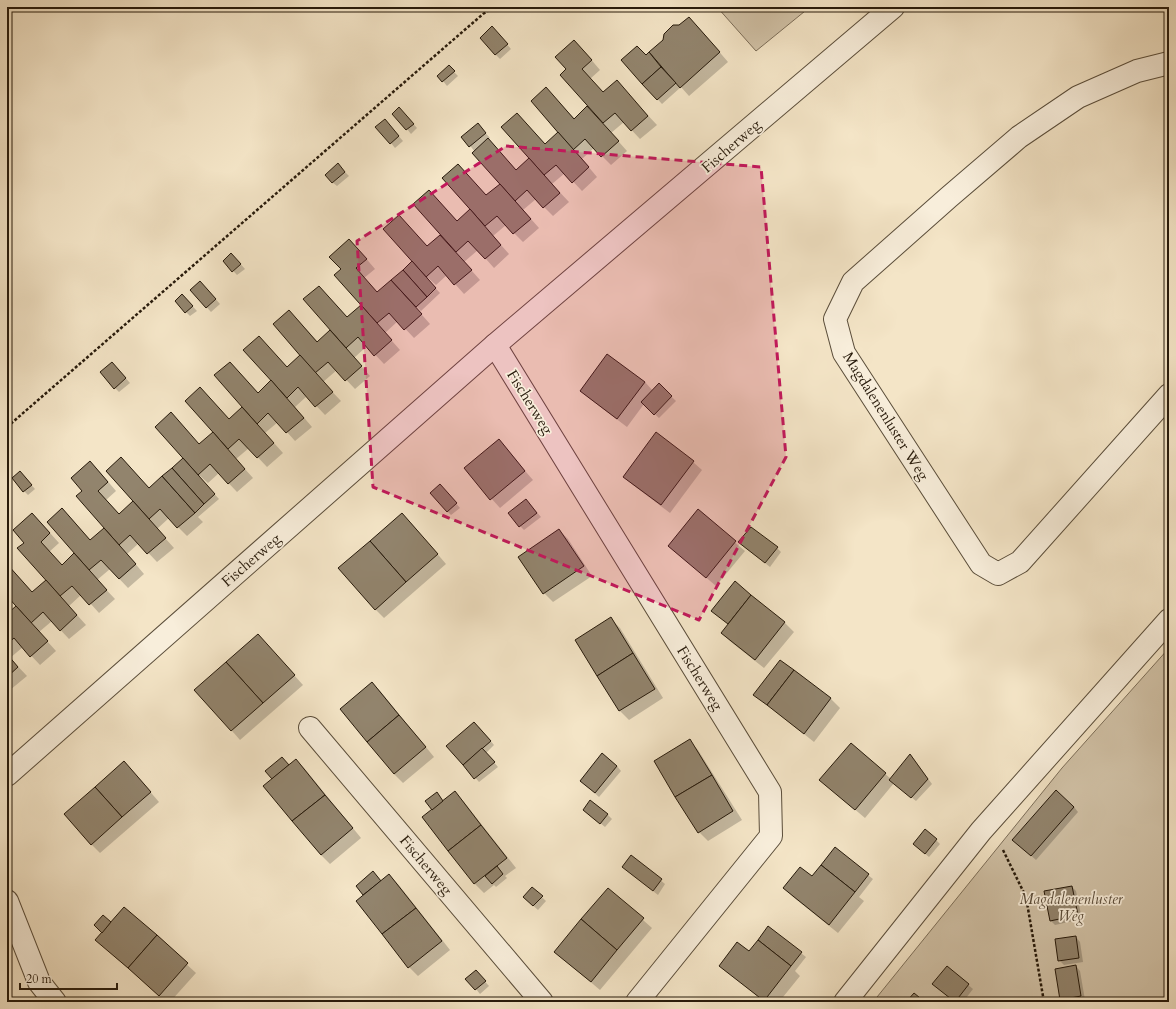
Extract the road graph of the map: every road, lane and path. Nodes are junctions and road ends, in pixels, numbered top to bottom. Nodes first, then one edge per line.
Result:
1 (494, 7) edge
2 (893, 7) edge
3 (1169, 63) edge
4 (495, 345) junction
5 (1169, 395) edge
6 (7, 427) edge
7 (1169, 620) edge
8 (310, 728) dead end
9 (7, 775) edge
10 (981, 831) junction
11 (7, 901) edge
12 (55, 1002) edge
13 (542, 1002) edge
14 (637, 1002) edge
15 (845, 1002) edge
16 (1044, 1002) edge

1 - 6 path
2 - 4 street, Fischerweg
3 - 5 street, Magdalenenluster Weg
4 - 9 street, Fischerweg
4 - 14 street, Fischerweg
7 - 10 street
8 - 13 street, Fischerweg
10 - 15 street
10 - 16 path
11 - 12 street

